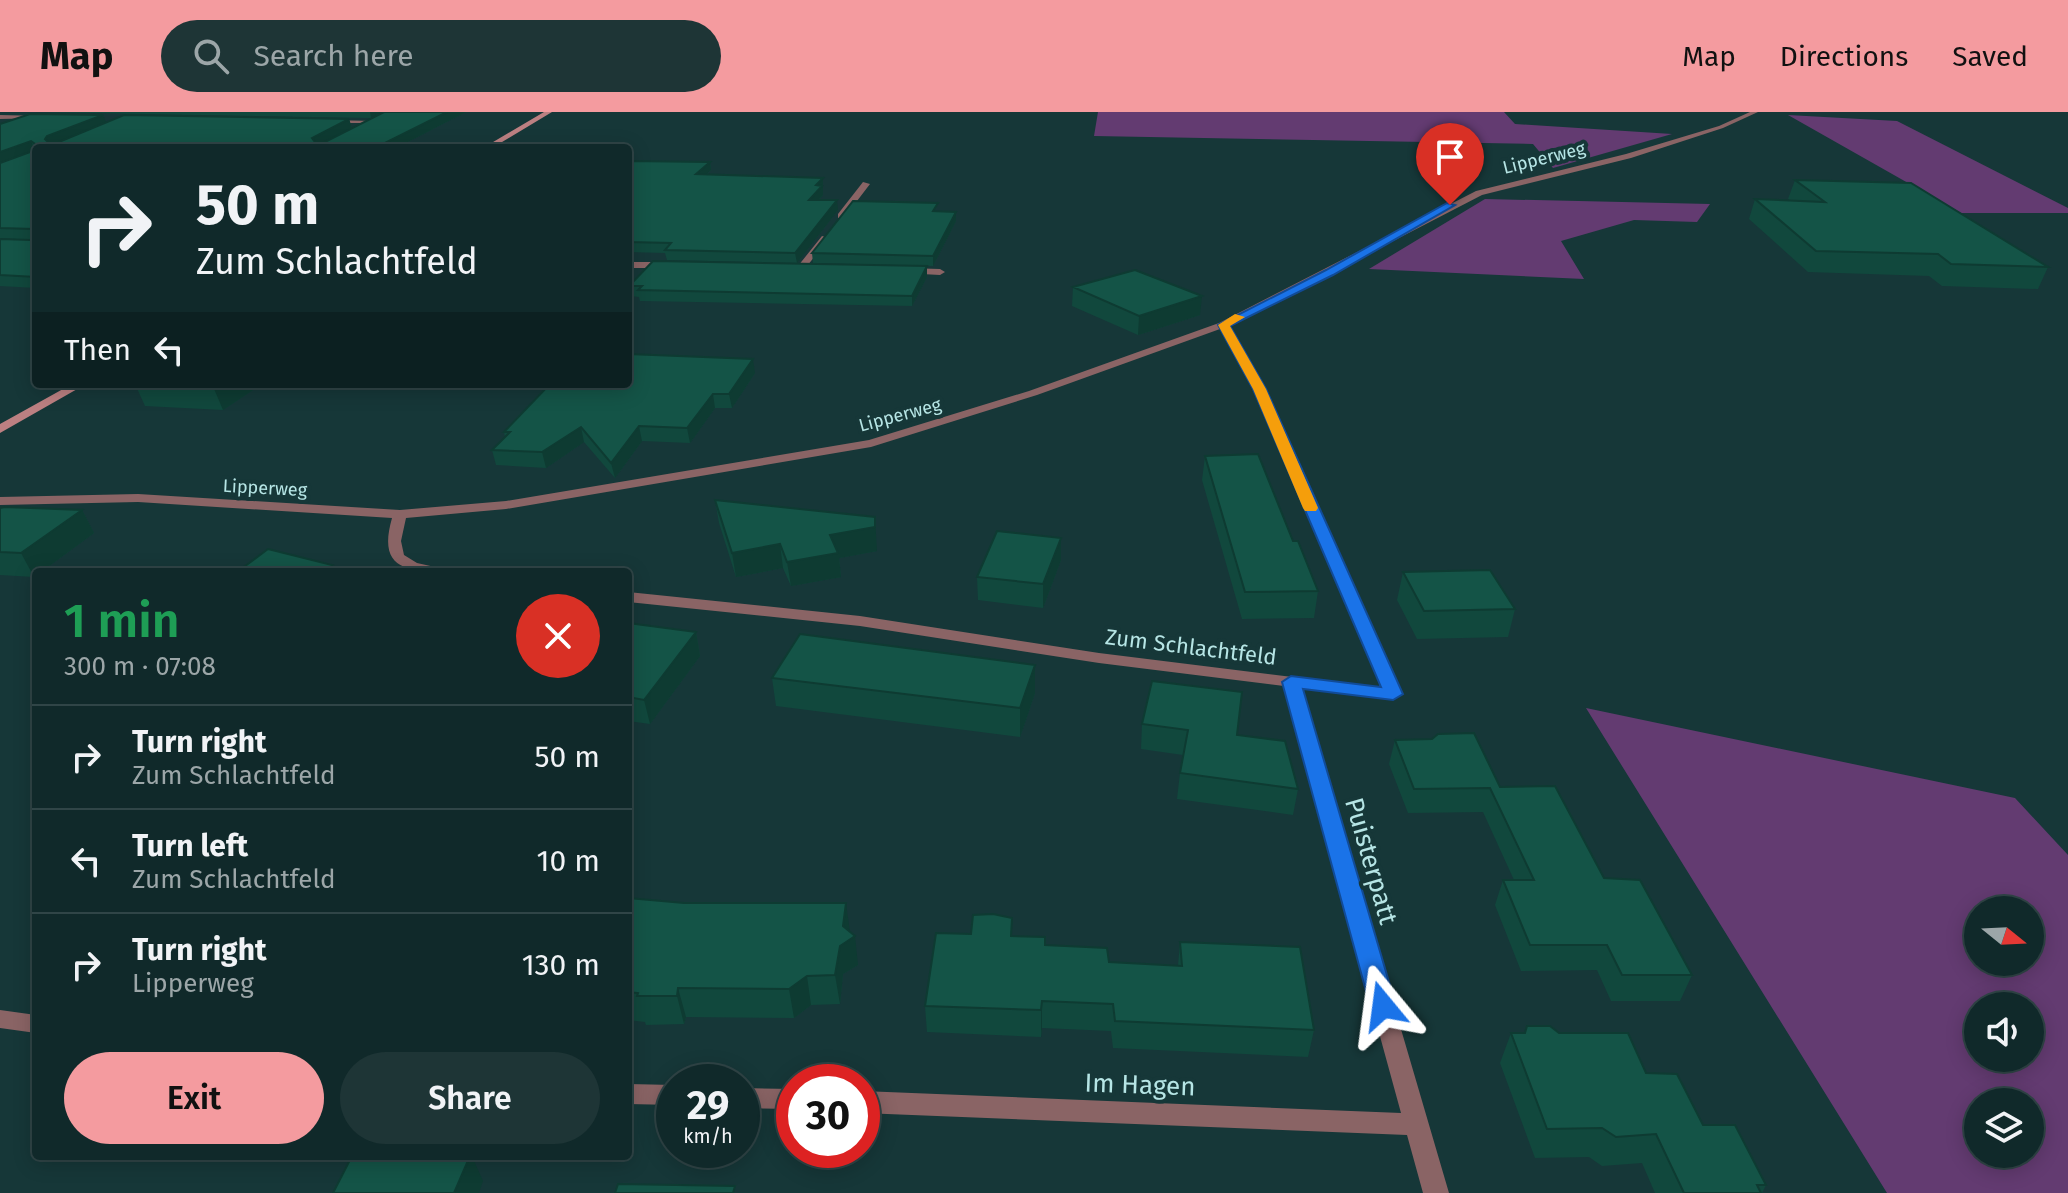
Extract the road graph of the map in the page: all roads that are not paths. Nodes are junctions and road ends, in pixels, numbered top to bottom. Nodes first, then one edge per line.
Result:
1 (549, 112) edge
2 (1755, 112) edge
3 (0, 117) edge
4 (385, 117) edge
5 (44, 118) edge
6 (314, 122) edge
7 (375, 123) junction
8 (349, 135) edge
9 (494, 144) edge
10 (866, 184) dead end
11 (838, 220) edge
12 (829, 232) edge
13 (632, 265) edge
14 (678, 266) edge
15 (786, 268) edge
16 (801, 268) junction
17 (817, 268) edge
18 (894, 271) edge
19 (940, 272) dead end
20 (1223, 325) junction
21 (73, 388) edge
22 (0, 429) edge
23 (0, 501) edge
24 (400, 514) junction
25 (418, 568) edge
26 (632, 597) edge
27 (1291, 682) junction
28 (0, 1019) edge
29 (32, 1023) edge
30 (632, 1094) edge
31 (656, 1095) edge
32 (880, 1103) edge
33 (1416, 1124) junction
34 (1436, 1193) edge

1 - 9 main road
2 - 20 street, Lipperweg
3 - 5 street
4 - 7 street
6 - 7 street
7 - 8 street
10 - 11 street
12 - 16 street
13 - 14 street
15 - 16 street
16 - 17 street
18 - 19 street
20 - 24 street, Lipperweg
20 - 27 street, Zum Schlachtfeld
21 - 22 main road
23 - 24 street, Lipperweg
24 - 25 street
26 - 27 street, Zum Schlachtfeld
27 - 33 street, Puisterpatt
28 - 29 street
30 - 31 street
32 - 33 street, Im Hagen
33 - 34 street, Puisterpatt

